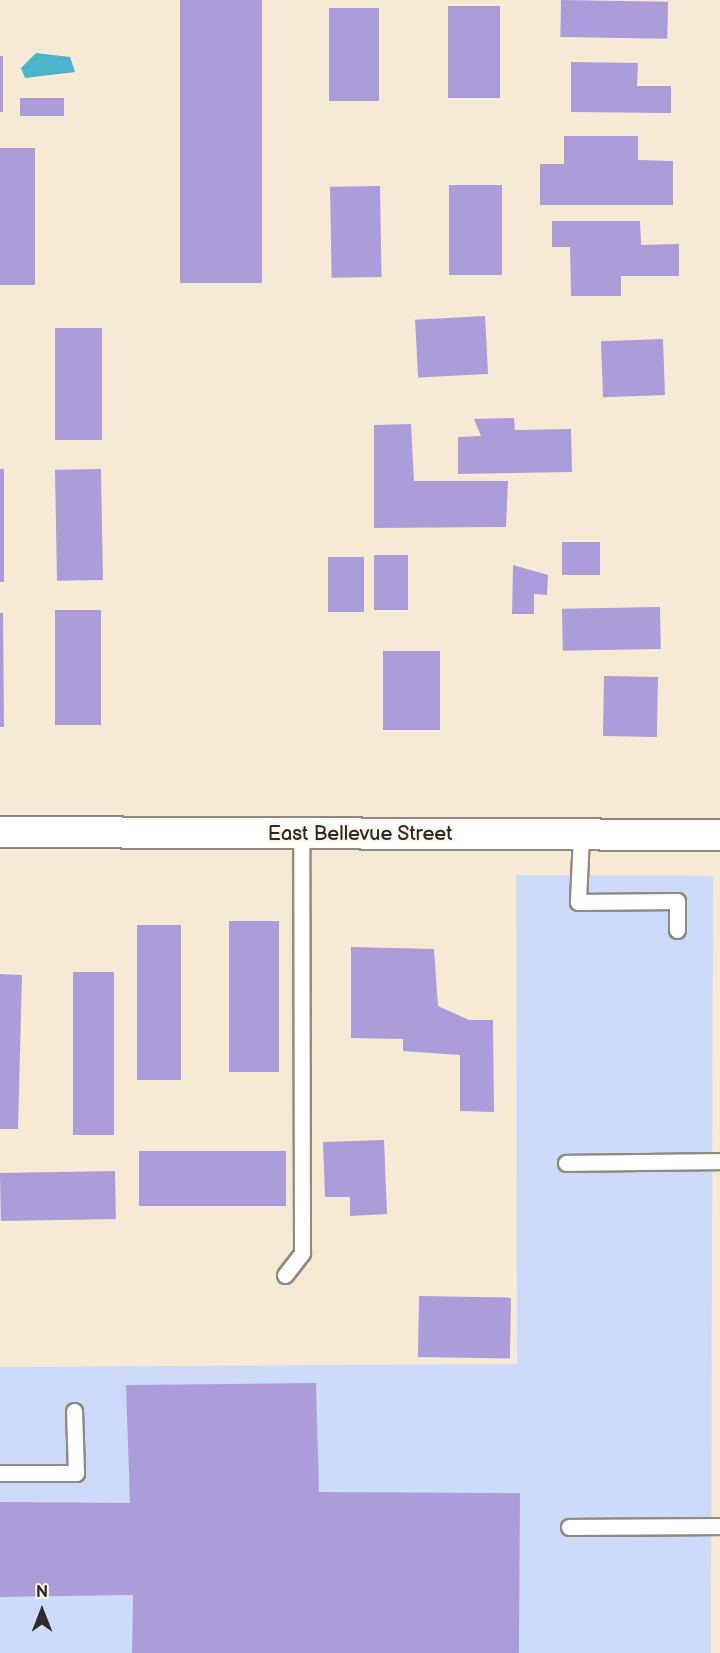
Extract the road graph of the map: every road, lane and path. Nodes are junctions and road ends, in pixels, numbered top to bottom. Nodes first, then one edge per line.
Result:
1 (0, 832) edge
2 (301, 833) junction
3 (581, 835) junction
4 (720, 836) edge
5 (677, 930) dead end
6 (720, 1161) edge
7 (566, 1163) dead end
8 (285, 1275) dead end
9 (74, 1411) dead end
10 (0, 1473) edge
11 (720, 1526) edge
12 (569, 1527) dead end

1 - 2 street, East Bellevue Street
2 - 3 street, East Bellevue Street
2 - 8 lane
3 - 4 street, East Bellevue Street
3 - 5 lane
6 - 7 lane
9 - 10 lane
11 - 12 lane

